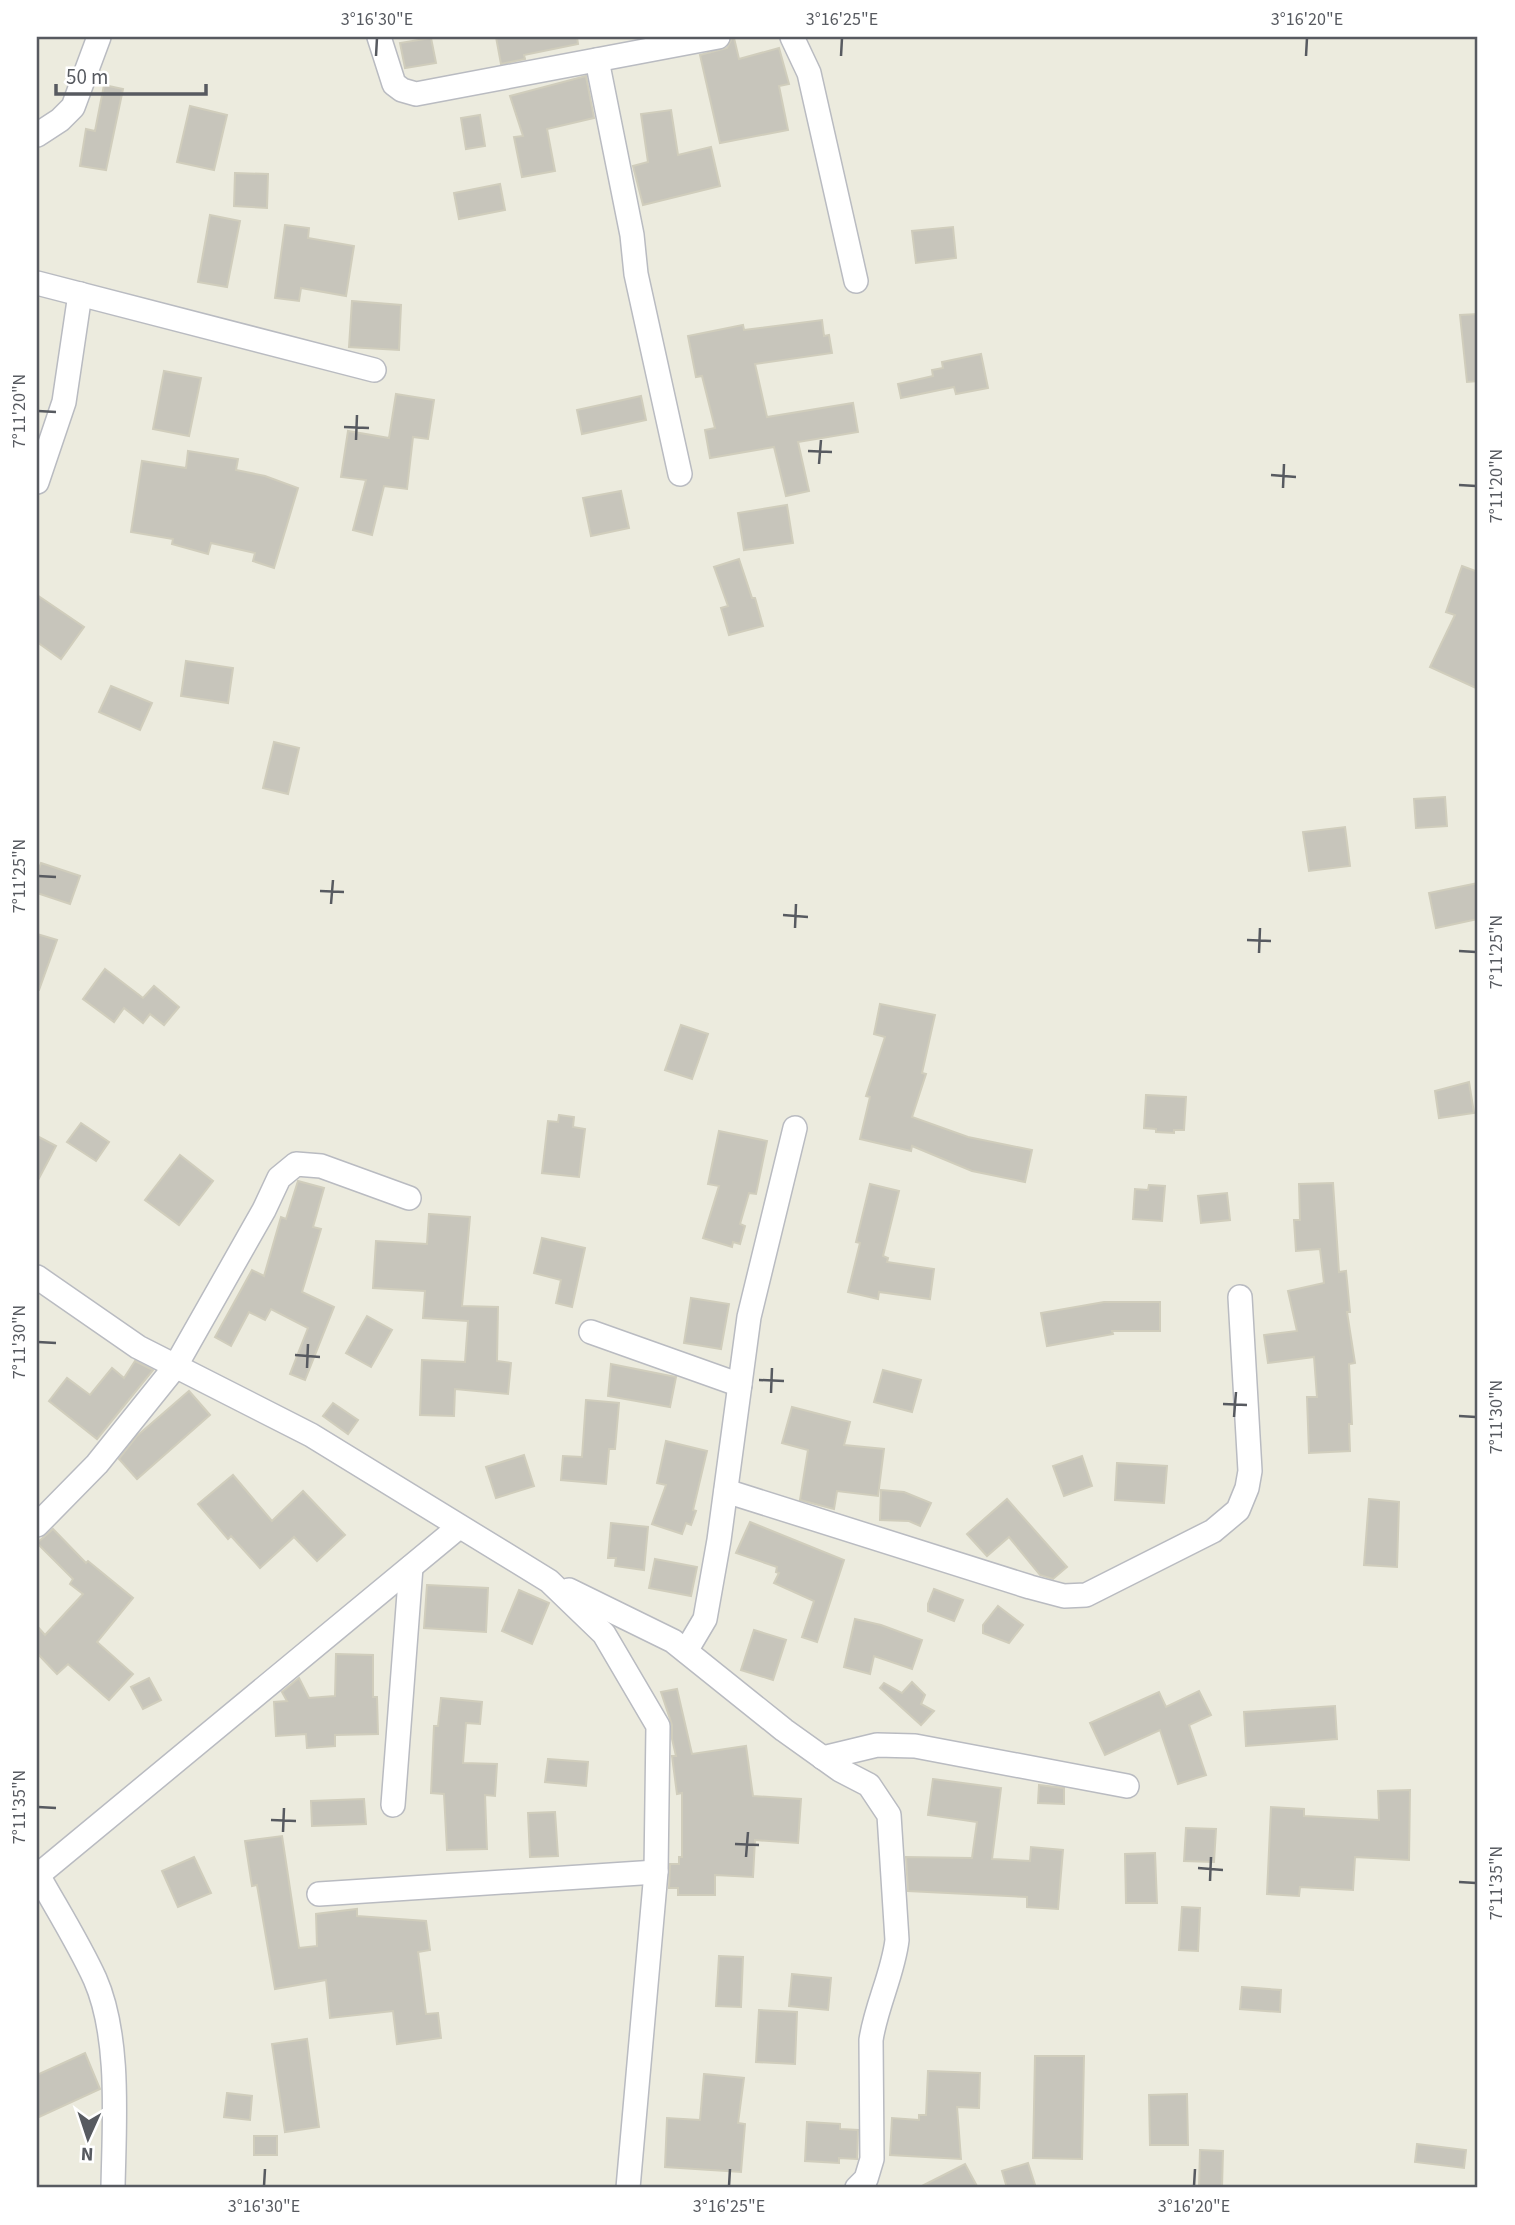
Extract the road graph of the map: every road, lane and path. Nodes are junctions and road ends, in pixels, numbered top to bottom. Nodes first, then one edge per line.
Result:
1 (99, 37) edge
2 (379, 37) edge
3 (718, 37) edge
4 (792, 37) edge
5 (597, 60) junction
6 (37, 135) edge
7 (856, 282) dead end
8 (37, 283) edge
9 (80, 294) junction
10 (374, 370) dead end
11 (680, 474) dead end
12 (37, 482) edge
13 (795, 1128) dead end
14 (409, 1198) dead end
15 (37, 1277) edge
16 (1240, 1297) dead end
17 (591, 1332) dead end
18 (175, 1367) junction
19 (740, 1385) junction
20 (726, 1491) junction
21 (37, 1525) edge
22 (459, 1527) junction
23 (411, 1567) junction
24 (549, 1581) junction
25 (686, 1651) junction
26 (824, 1758) junction
27 (1127, 1786) dead end
28 (393, 1805) dead end
29 (656, 1872) junction
30 (37, 1875) edge
31 (319, 1894) dead end
32 (113, 2188) edge
33 (628, 2188) edge
34 (857, 2188) edge

1 - 6 street
2 - 5 street
3 - 5 street
4 - 7 street
5 - 11 street
8 - 9 street
9 - 10 street
9 - 12 street
13 - 19 street
14 - 18 street
15 - 18 street
16 - 20 street
17 - 19 street
18 - 21 street
18 - 22 street
19 - 20 street
20 - 25 street
22 - 23 street
22 - 24 street
23 - 28 street
23 - 30 street
24 - 25 street
24 - 29 street
25 - 26 street
26 - 27 street
26 - 34 street
29 - 31 street
29 - 33 street
30 - 32 street

